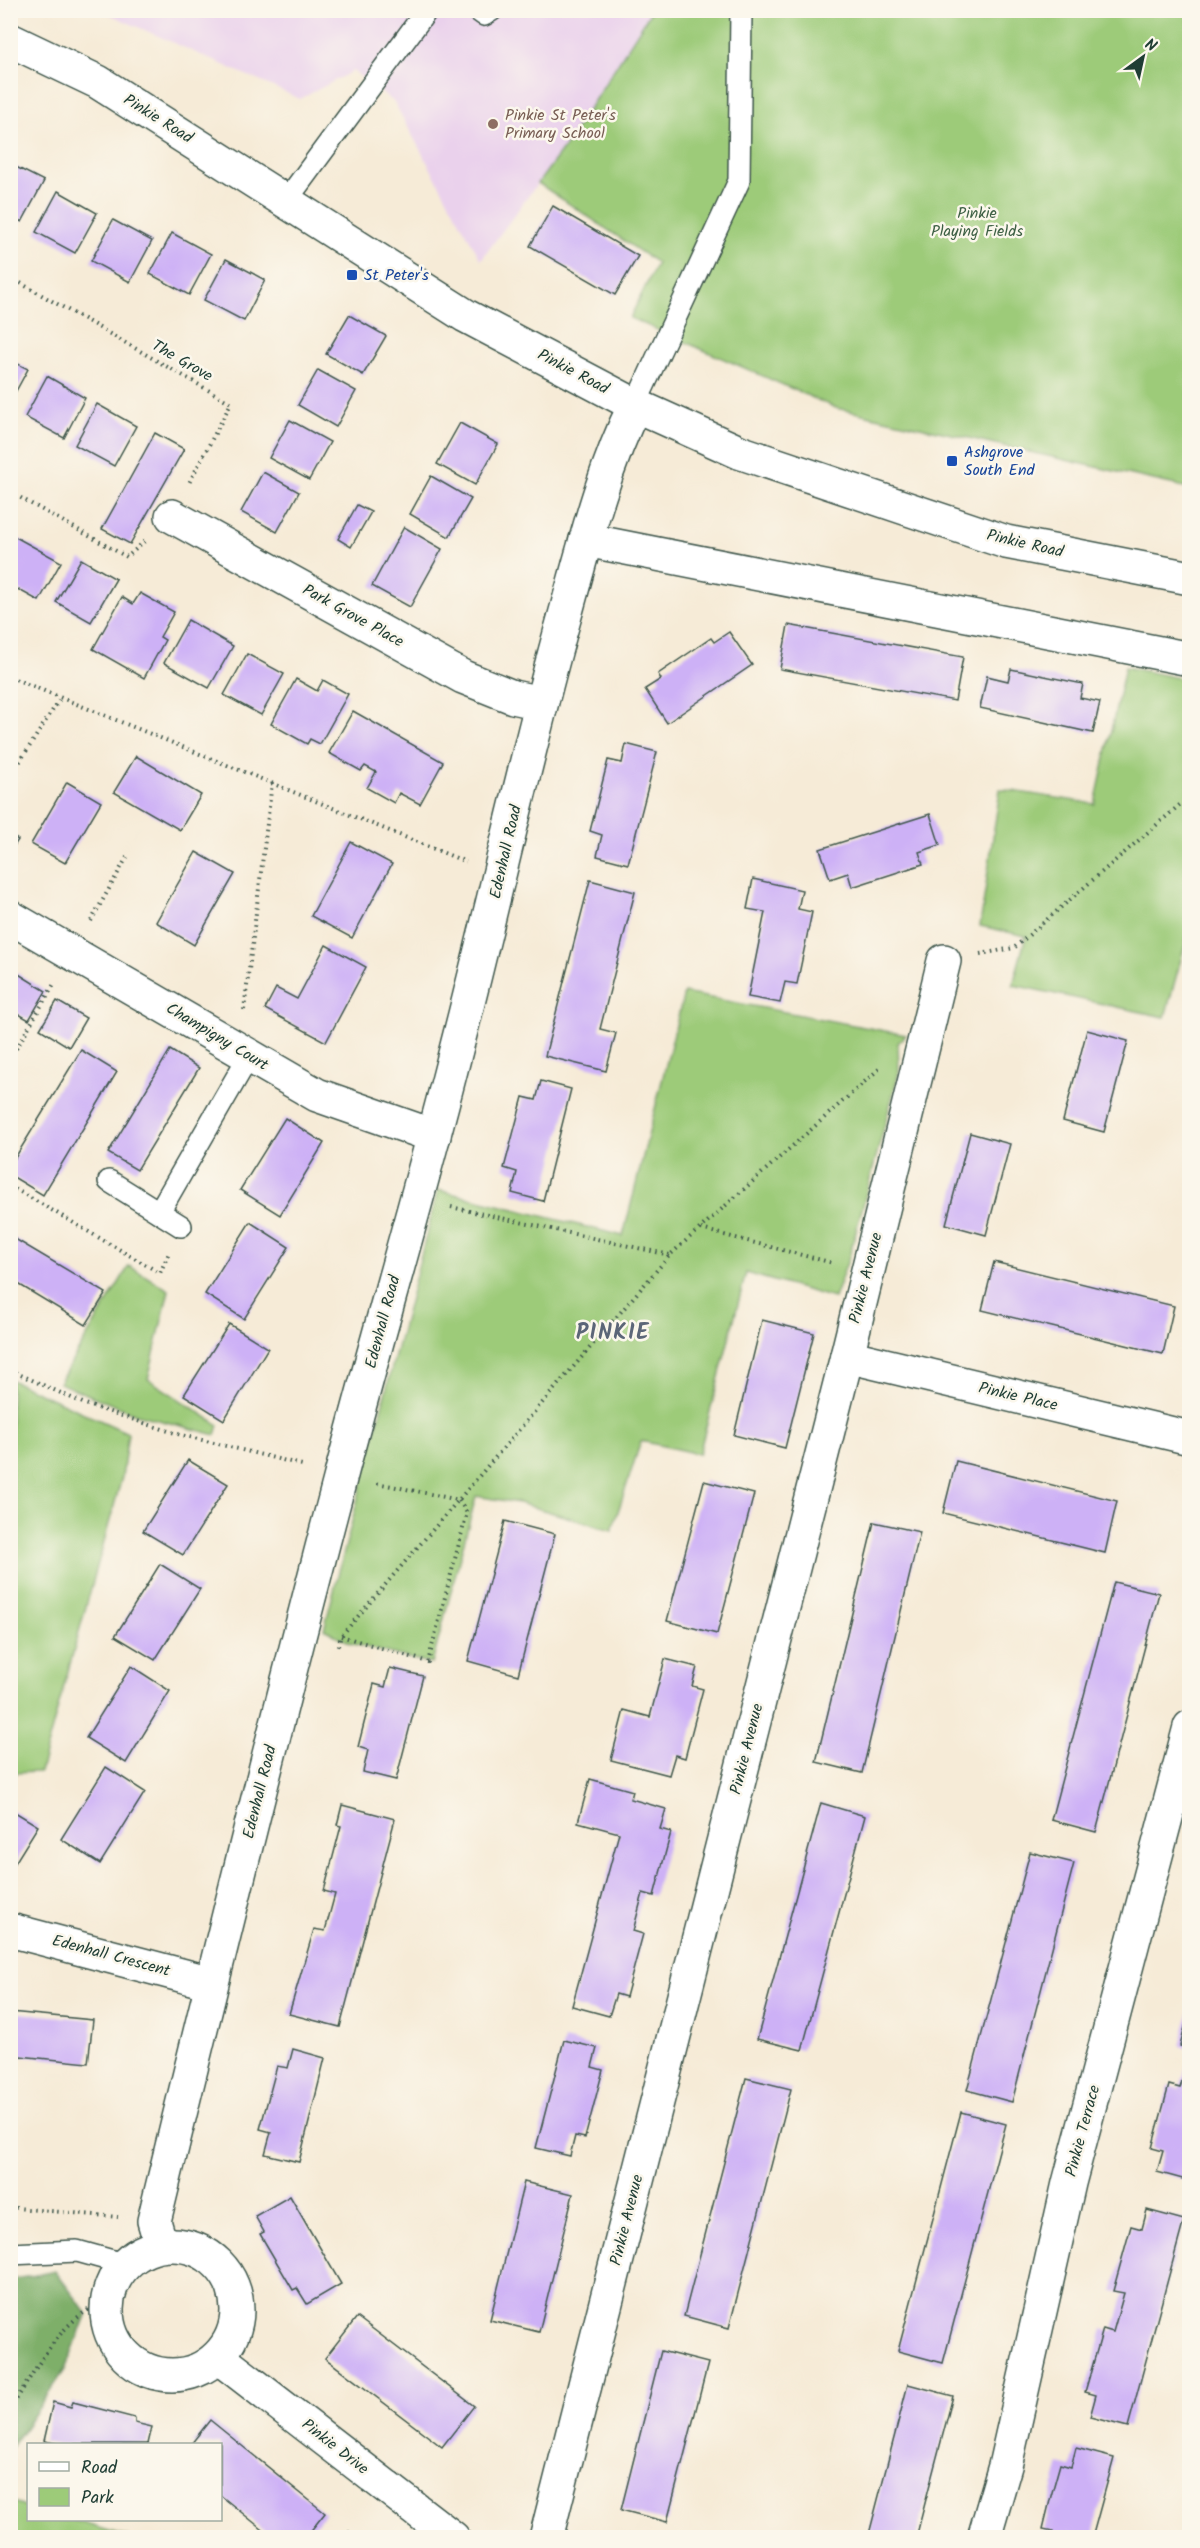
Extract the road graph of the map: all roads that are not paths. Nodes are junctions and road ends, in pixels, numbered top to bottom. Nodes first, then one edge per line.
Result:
1 (427, 10) edge
2 (477, 10) edge
3 (492, 10) edge
4 (741, 10) edge
5 (10, 40) edge
6 (286, 201) junction
7 (635, 405) junction
8 (172, 516) road end
9 (586, 540) junction
10 (1190, 578) edge
11 (1190, 658) edge
12 (541, 703) junction
13 (10, 917) edge
14 (944, 961) road end
15 (244, 1053) junction
16 (434, 1136) junction
17 (109, 1181) dead end
18 (159, 1212) junction
19 (181, 1226) road end
20 (847, 1356) junction
21 (1190, 1438) edge
22 (1190, 1727) edge
23 (10, 1930) edge
24 (211, 1983) junction
25 (158, 2233) junction
26 (10, 2254) edge
27 (124, 2264) junction
28 (218, 2357) junction
29 (453, 2538) edge
30 (546, 2538) edge
31 (984, 2538) edge

1 - 6 lane
2 - 3 lane
4 - 7 lane
5 - 6 street, Pinkie Road
6 - 7 street, Pinkie Road
7 - 9 street, Edenhall Road
7 - 10 street, Pinkie Road
8 - 12 street, Park Grove Place
9 - 11 street
9 - 12 street, Edenhall Road
12 - 16 street, Edenhall Road
13 - 15 street, Champigny Court
14 - 20 street, Pinkie Avenue
15 - 16 street, Champigny Court
15 - 18 lane
16 - 24 street, Edenhall Road
17 - 18 lane
18 - 19 lane
20 - 21 street, Pinkie Place
20 - 30 street, Pinkie Avenue
22 - 31 street, Pinkie Terrace
23 - 24 street, Edenhall Crescent
24 - 25 street, Edenhall Road
25 - 27 street
25 - 28 street
26 - 27 lane
27 - 28 street
28 - 29 street, Pinkie Drive

